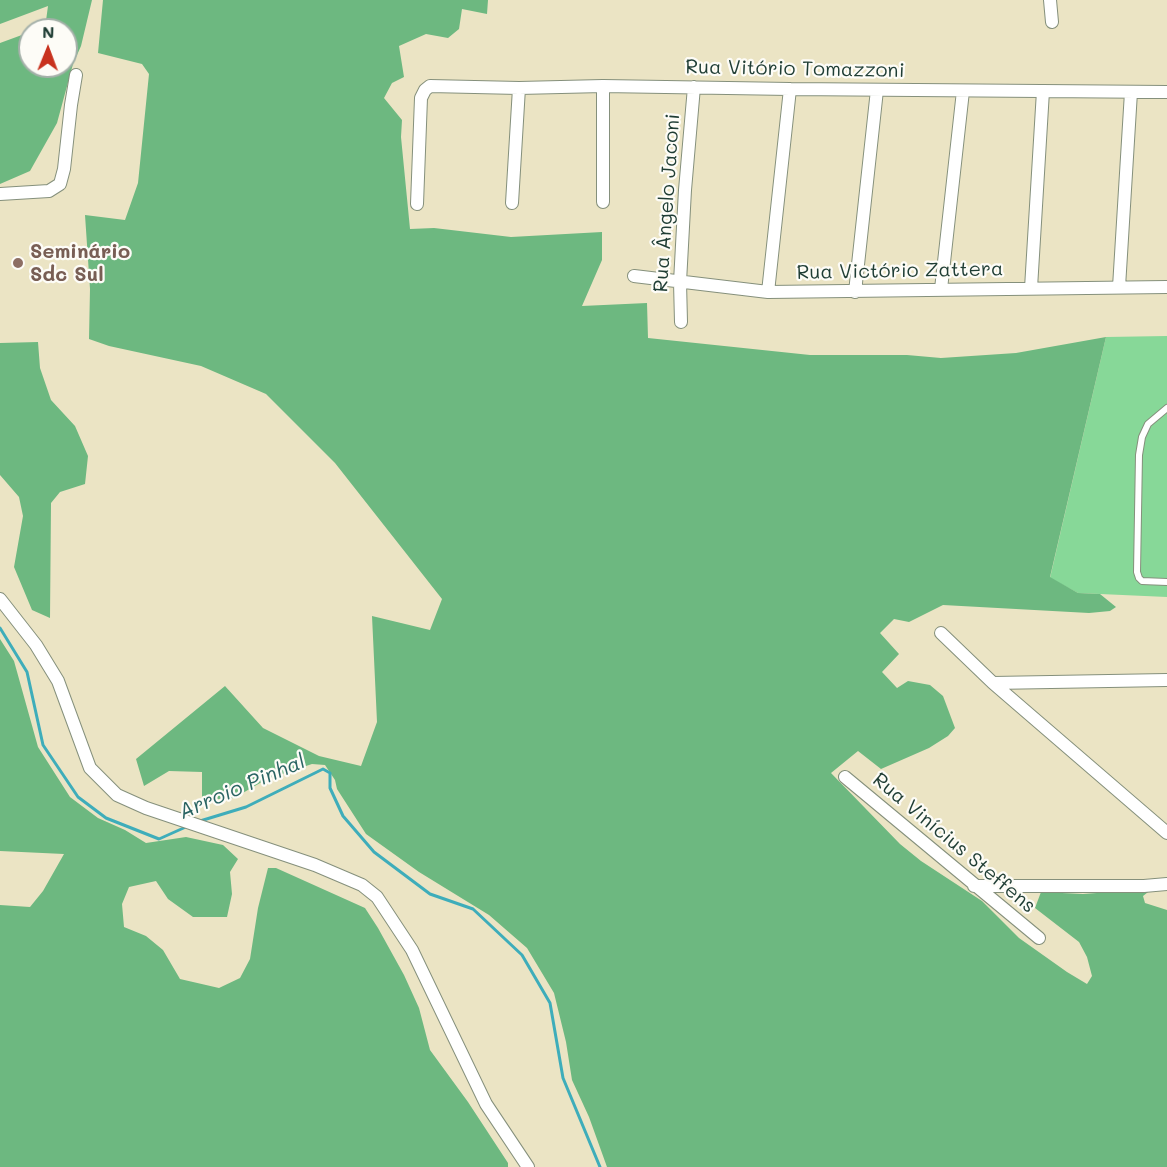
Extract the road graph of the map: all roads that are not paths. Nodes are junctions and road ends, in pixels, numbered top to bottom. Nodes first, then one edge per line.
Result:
1 (1050, 0) edge
2 (1052, 22) dead end
3 (76, 78) edge
4 (603, 86) junction
5 (694, 87) junction
6 (519, 88) junction
7 (790, 89) junction
8 (877, 90) junction
9 (963, 91) junction
10 (1043, 91) junction
11 (1131, 92) junction
12 (1167, 92) edge
13 (0, 194) edge
14 (603, 202) dead end
15 (512, 203) dead end
16 (417, 204) dead end
17 (634, 276) dead end
18 (680, 282) junction
19 (1119, 287) junction
20 (1167, 287) edge
21 (1031, 288) junction
22 (941, 289) junction
23 (768, 292) junction
24 (855, 292) junction
25 (681, 322) dead end
26 (1167, 408) edge
27 (1167, 582) edge
28 (0, 599) edge
29 (941, 633) dead end
30 (1167, 680) edge
31 (993, 684) junction
32 (845, 777) dead end
33 (1167, 833) edge
34 (1167, 884) edge
35 (974, 886) junction
36 (1039, 938) dead end
37 (528, 1167) edge

1 - 2 street
3 - 13 street
4 - 5 street, Rua Vitório Tomazzoni
4 - 6 street, Rua Vitório Tomazzoni
4 - 14 street
5 - 7 street, Rua Vitório Tomazzoni
5 - 18 street, Rua Ângelo Jaconi
6 - 15 street
6 - 16 street, Rua Vitório Tomazzoni
7 - 8 street, Rua Vitório Tomazzoni
7 - 23 street
8 - 9 street, Rua Vitório Tomazzoni
8 - 24 street
9 - 10 street, Rua Vitório Tomazzoni
9 - 22 street
10 - 11 street, Rua Vitório Tomazzoni
10 - 21 street
11 - 12 street, Rua Vitório Tomazzoni
11 - 19 street
17 - 18 street, Rua Victório Zattera
18 - 23 street, Rua Victório Zattera
18 - 25 street, Rua Ângelo Jaconi
19 - 20 street, Rua Victório Zattera
19 - 21 street, Rua Victório Zattera
21 - 22 street, Rua Victório Zattera
22 - 24 street, Rua Victório Zattera
23 - 24 street, Rua Victório Zattera
26 - 27 lane
28 - 37 street
29 - 31 street
30 - 31 street
31 - 33 street
32 - 35 street, Rua Vinícius Steffens
34 - 35 street
35 - 36 street, Rua Vinícius Steffens

